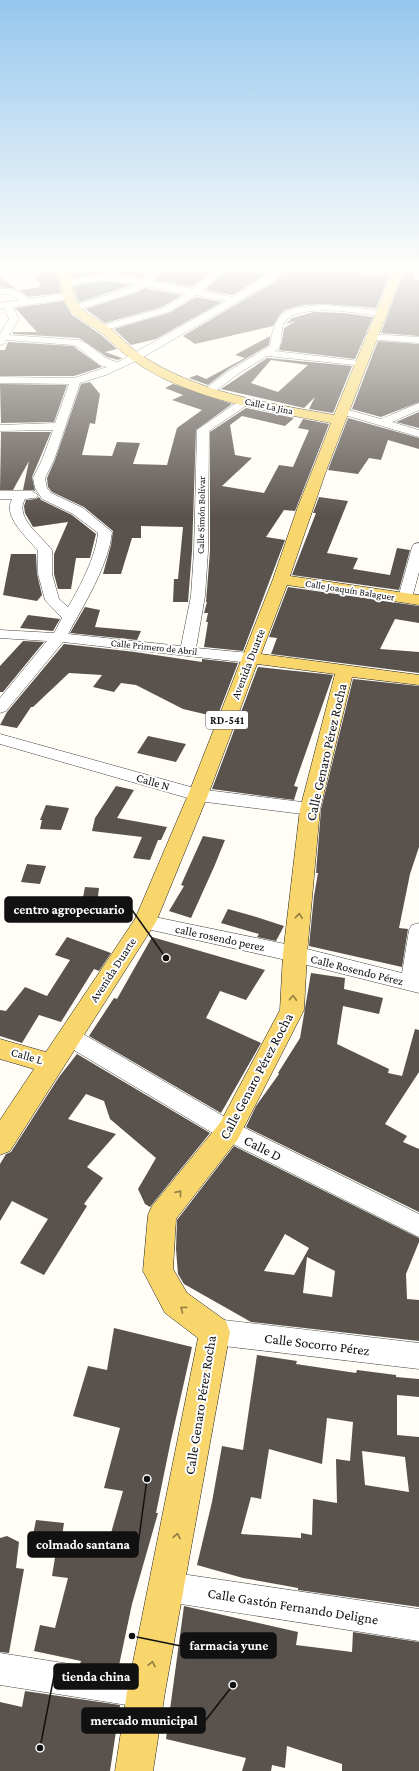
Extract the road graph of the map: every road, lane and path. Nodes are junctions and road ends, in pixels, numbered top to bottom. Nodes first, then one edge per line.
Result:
1 (91, 352) edge
2 (130, 352) edge
3 (145, 352) edge
4 (365, 352) edge
5 (265, 353) joint
6 (136, 357) junction
7 (360, 364) junction
8 (119, 365) junction
9 (0, 380) edge
10 (75, 381) junction
11 (209, 390) junction
12 (246, 401) junction
13 (419, 406) edge
14 (340, 415) junction
15 (383, 422) junction
16 (59, 426) junction
17 (0, 428) edge
18 (419, 434) edge
19 (0, 495) edge
20 (21, 495) junction
21 (46, 496) junction
22 (419, 547) edge
23 (281, 580) junction
24 (412, 599) edge
25 (70, 617) junction
26 (0, 634) edge
27 (58, 637) junction
28 (188, 651) junction
29 (250, 658) junction
30 (345, 670) junction
31 (419, 680) edge
32 (0, 708) edge
33 (0, 738) edge
34 (198, 795) junction
35 (310, 809) junction
36 (144, 922) junction
37 (419, 930) edge
38 (295, 954) junction
39 (415, 984) edge
40 (70, 1037) junction
41 (0, 1049) edge
42 (53, 1064) junction
43 (230, 1131) junction
44 (0, 1143) edge
45 (419, 1226) edge
46 (215, 1332) junction
47 (419, 1356) edge
48 (168, 1587) junction
49 (419, 1625) edge
50 (0, 1669) edge
51 (146, 1692) junction
52 (134, 1771) edge

1 - 8 street
2 - 6 main road, Calle La Jina
3 - 6 street
4 - 7 main road, Avenida Duarte / RD-541
5 - 7 street
5 - 11 street
6 - 8 street
6 - 11 main road, Calle La Jina
7 - 14 main road, Avenida Duarte / RD-541
8 - 10 street
9 - 10 street
10 - 16 street
11 - 12 main road, Calle La Jina
12 - 14 main road, Calle La Jina
12 - 28 street, Calle Simón Bolívar
13 - 15 street
14 - 15 street
14 - 23 main road, Avenida Duarte / RD-541
15 - 18 street
16 - 17 street
16 - 21 street
19 - 20 street
20 - 21 street
20 - 25 street
21 - 25 street
22 - 24 street
23 - 24 main road, Calle Joaquín Balaguer
23 - 29 main road, Avenida Duarte / RD-541
25 - 27 street
26 - 27 street, Calle Primero de Abril
27 - 28 street, Calle Primero de Abril
27 - 32 street
28 - 29 street, Calle Primero de Abril
29 - 30 main road
29 - 34 main road, Avenida Duarte / RD-541
30 - 31 main road
30 - 35 main road, Calle Genaro Pérez Rocha
33 - 34 street, Calle N
34 - 35 street, Calle N
34 - 36 main road, Avenida Duarte / RD-541
38 -> 35 main road, Calle Genaro Pérez Rocha
36 - 38 street, calle rosendo perez
36 - 40 main road, Avenida Duarte / RD-541
37 - 39 street
38 - 39 street, Calle Rosendo Pérez
43 -> 38 main road, Calle Genaro Pérez Rocha
40 - 42 main road, Avenida Duarte / RD-541
40 - 43 street, Calle D
41 - 42 main road, Calle L
42 - 44 main road, Avenida Duarte / RD-541
43 - 45 street, Calle D
46 -> 43 main road, Calle Genaro Pérez Rocha
46 - 47 street, Calle Socorro Pérez
48 -> 46 main road, Calle Genaro Pérez Rocha
48 - 49 street, Calle Gastón Fernando Deligne
51 -> 48 main road, Calle Genaro Pérez Rocha
50 - 51 street
51 - 52 main road, Calle Genaro Pérez Rocha

